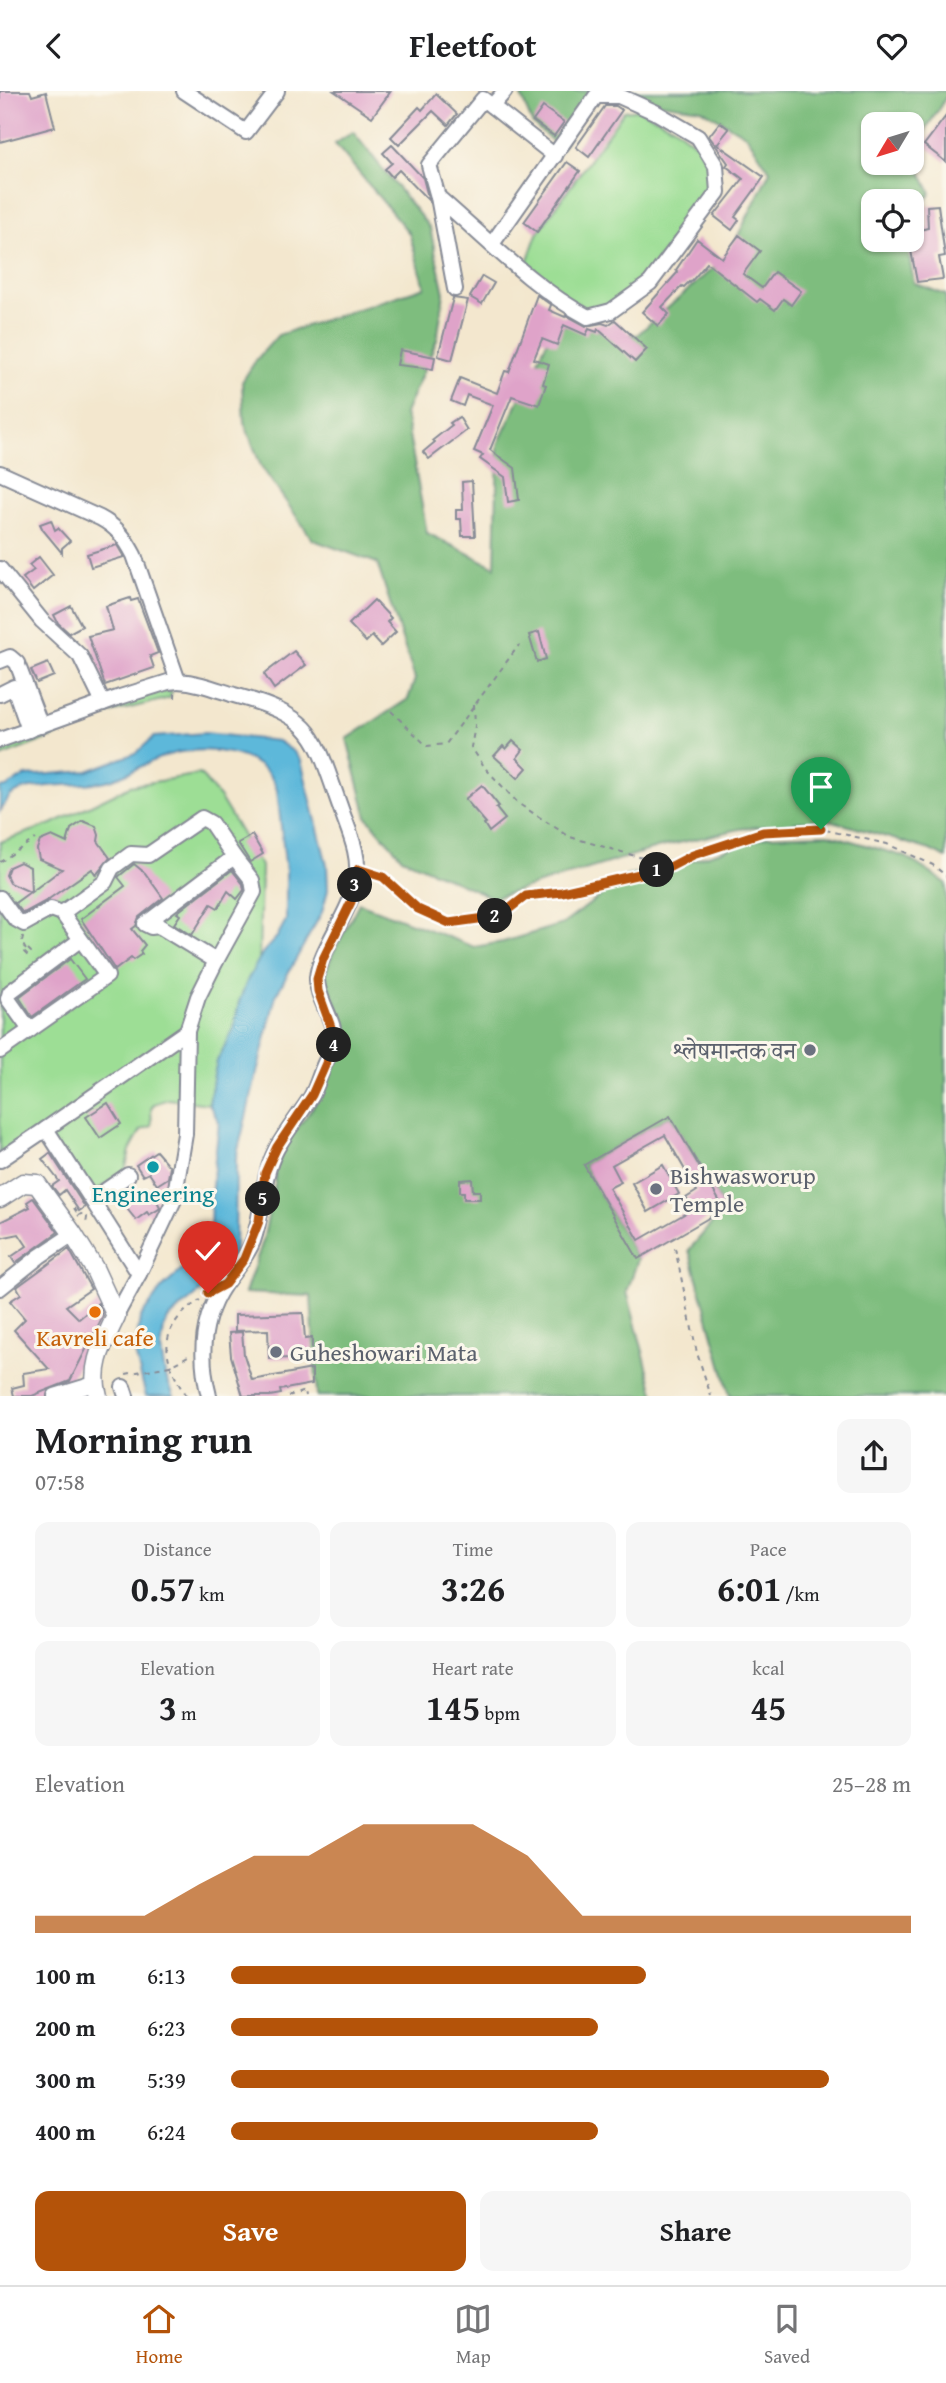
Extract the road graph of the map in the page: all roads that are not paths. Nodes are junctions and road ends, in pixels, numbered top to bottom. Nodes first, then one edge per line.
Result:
1 (184, 91) edge
2 (277, 91) edge
3 (505, 91) edge
4 (492, 106) junction
5 (555, 156) junction
6 (438, 197) junction
7 (492, 244) junction
8 (455, 289) dead end
9 (0, 473) edge
10 (0, 569) edge
11 (0, 661) edge
12 (178, 681) junction
13 (0, 694) edge
14 (103, 703) junction
15 (35, 728) junction
16 (0, 740) edge
17 (234, 857) junction
18 (0, 898) edge
19 (62, 913) junction
20 (80, 940) junction
21 (216, 961) junction
22 (30, 1030) junction
23 (187, 1031) junction
24 (0, 1051) edge
25 (46, 1129) junction
26 (0, 1160) edge
27 (128, 1175) dead end
28 (0, 1198) edge
29 (92, 1200) junction
30 (73, 1234) junction
31 (139, 1274) junction
32 (0, 1288) edge
33 (116, 1316) junction
34 (96, 1390) edge
35 (55, 1396) edge
36 (209, 1396) edge

1 - 2 street
3 - 4 street
4 - 5 street
4 - 6 street
5 - 7 street
5 - 7 street
6 - 7 street
6 - 8 street
9 - 12 street
10 - 14 street
11 - 15 street
12 - 14 street
12 - 36 street
13 - 15 street
14 - 15 street
15 - 16 street
17 - 19 street
17 - 21 street
17 - 21 street
18 - 19 street
19 - 20 street
20 - 22 street
20 - 22 street
21 - 23 street
22 - 24 street
23 - 25 street
23 - 31 street
25 - 26 street
25 - 29 street
27 - 29 street
28 - 30 main road
29 - 31 street
30 - 32 street
30 - 33 main road
31 - 33 street
33 - 34 main road
34 - 35 street

